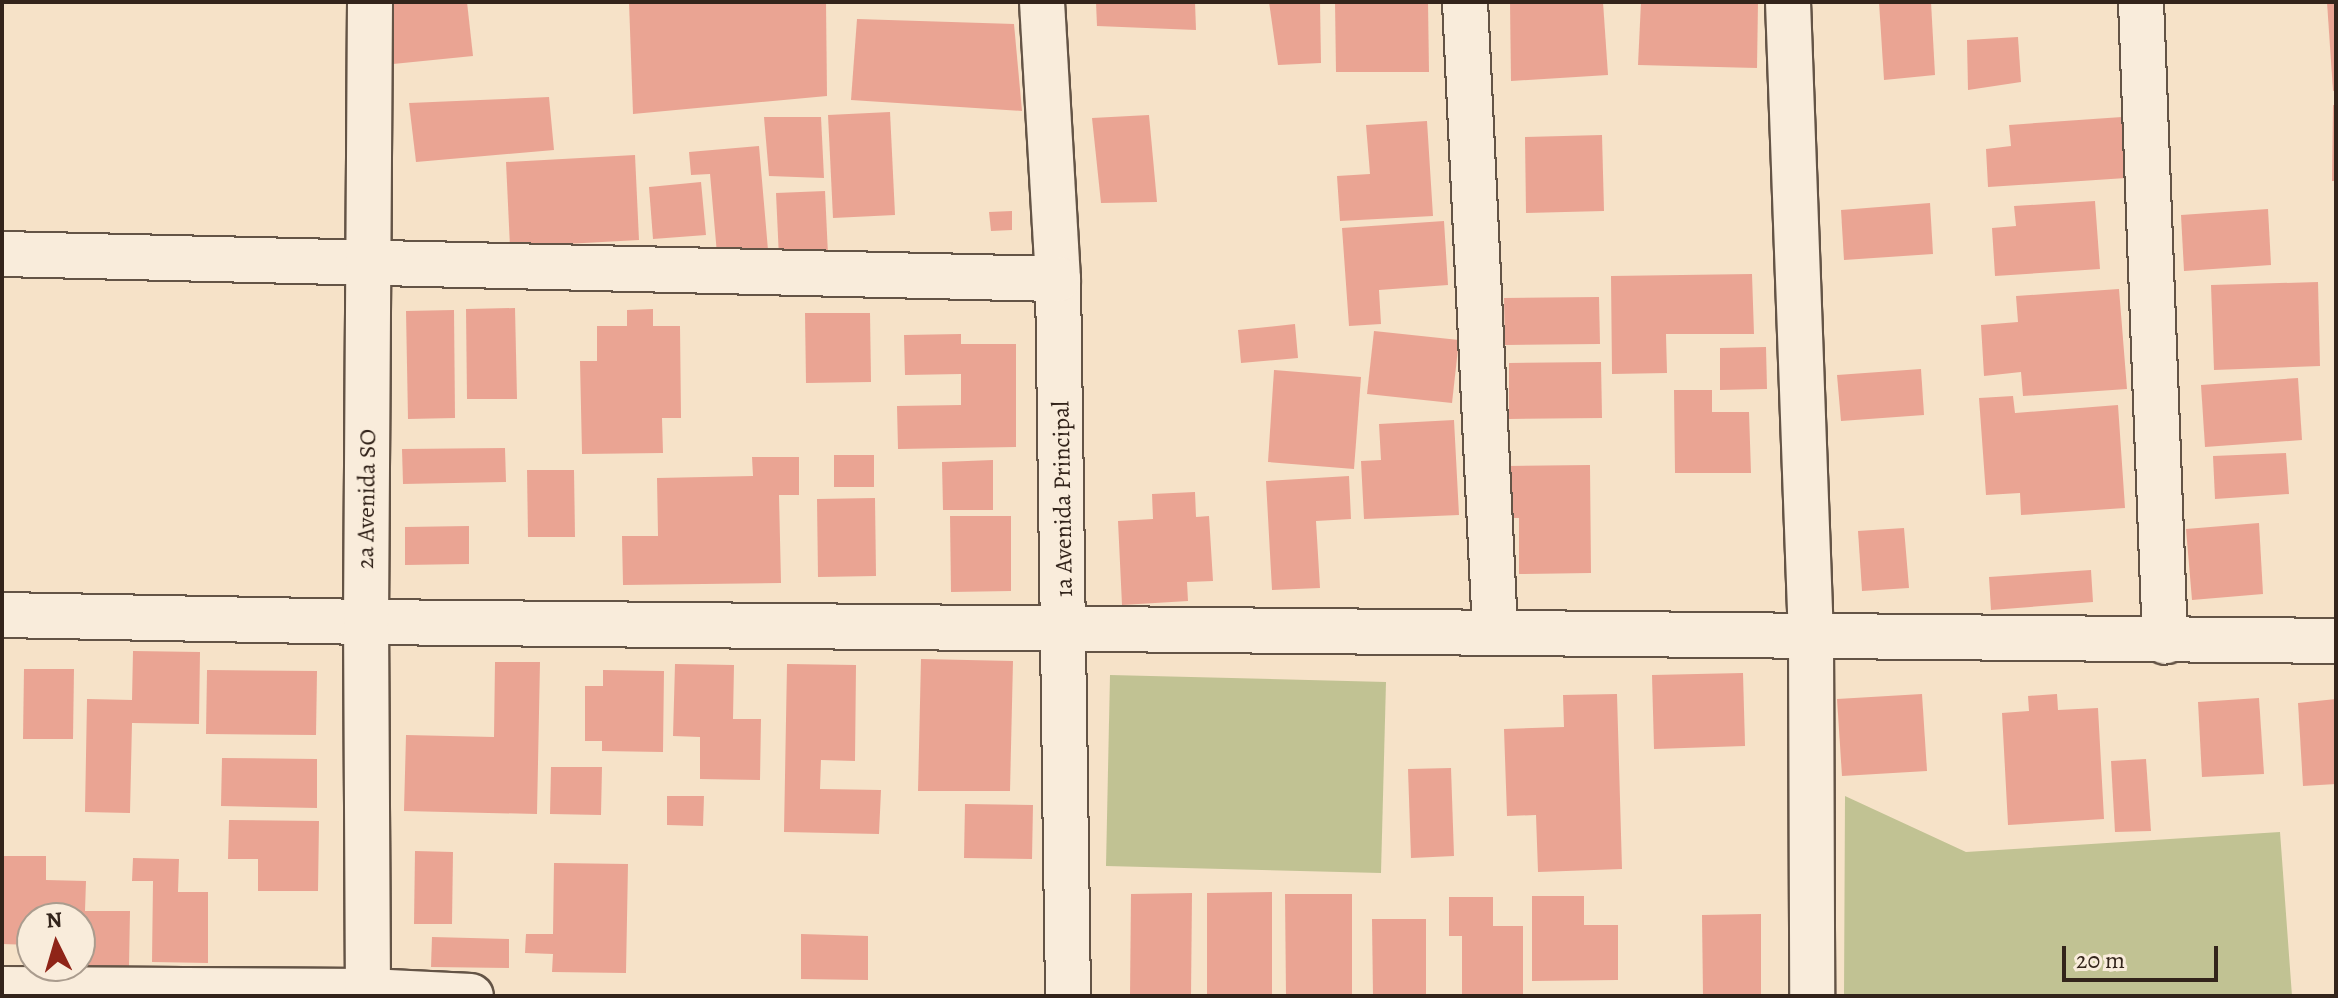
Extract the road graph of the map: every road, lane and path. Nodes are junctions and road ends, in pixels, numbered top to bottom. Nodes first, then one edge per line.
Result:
1 (370, 2) edge
2 (1042, 2) edge
3 (1465, 2) edge
4 (1788, 2) edge
5 (2141, 2) edge
6 (2, 254) edge
7 (369, 265) junction
8 (1058, 279) junction
9 (2, 615) edge
10 (366, 622) junction
11 (1066, 628) junction
12 (1495, 631) junction
13 (1811, 638) junction
14 (2336, 641) edge
15 (2165, 642) junction
16 (2, 989) edge
17 (368, 993) edge
18 (471, 996) edge
19 (1068, 996) edge
20 (1812, 996) edge

1 - 7 street, 2a Avenida SO
2 - 8 street, 1a Avenida Principal
3 - 12 street
4 - 13 street
5 - 15 street
6 - 7 street
7 - 8 street
7 - 10 street, 2a Avenida SO
8 - 11 street, 1a Avenida Principal
9 - 10 street
10 - 11 street
10 - 17 street, 2a Avenida SO
11 - 12 street
11 - 19 street, 1a Avenida Principal
12 - 13 street
13 - 15 street
13 - 20 street
14 - 15 street
16 - 17 street
17 - 18 street

